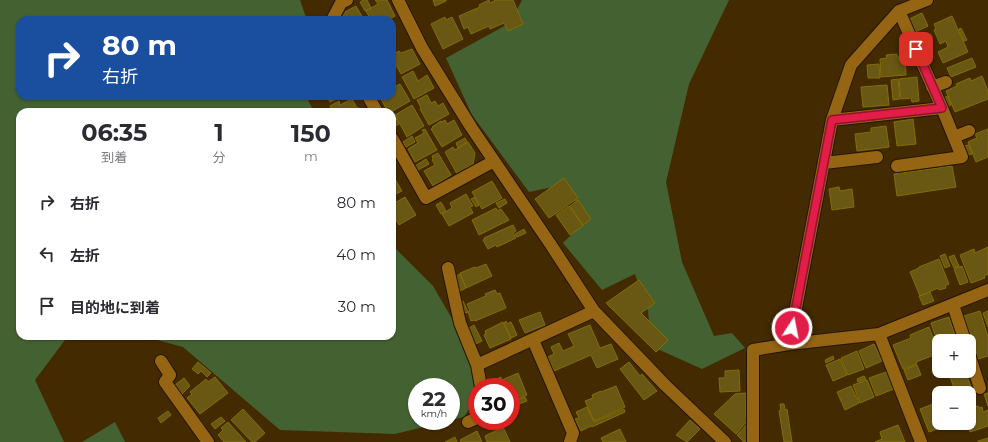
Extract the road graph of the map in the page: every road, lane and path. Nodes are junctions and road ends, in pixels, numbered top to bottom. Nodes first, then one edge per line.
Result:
1 (347, 0) edge
2 (926, 0) edge
3 (402, 2) edge
4 (899, 11) junction
5 (334, 16) edge
6 (946, 82) dead end
7 (932, 87) junction
8 (942, 108) junction
9 (832, 120) junction
10 (969, 130) dead end
11 (954, 137) junction
12 (396, 145) edge
13 (877, 157) dead end
14 (494, 161) junction
15 (824, 163) junction
16 (897, 166) dead end
17 (448, 268) dead end
18 (988, 290) edge
19 (953, 305) junction
20 (594, 311) junction
21 (879, 334) junction
22 (963, 334) edge
23 (533, 340) junction
24 (789, 344) junction
25 (161, 361) dead end
26 (477, 365) junction
27 (976, 376) edge
28 (479, 378) edge
29 (980, 388) dead end
30 (208, 442) edge
31 (570, 442) edge
32 (725, 442) edge
33 (754, 442) edge
34 (921, 442) edge

1 - 5 street
2 - 4 street
3 - 14 street
4 - 7 street
4 - 9 street
6 - 7 street
7 - 8 street
8 - 9 street
8 - 11 street
9 - 15 street
10 - 11 street
11 - 16 street
12 - 14 street
13 - 15 street
14 - 20 street
15 - 24 street
17 - 26 street
18 - 19 street
19 - 21 street
19 - 22 street
20 - 23 street
20 - 32 street
21 - 24 street
21 - 34 street
23 - 26 street
23 - 31 street
24 - 33 street
25 - 30 street
26 - 28 street
27 - 29 street

